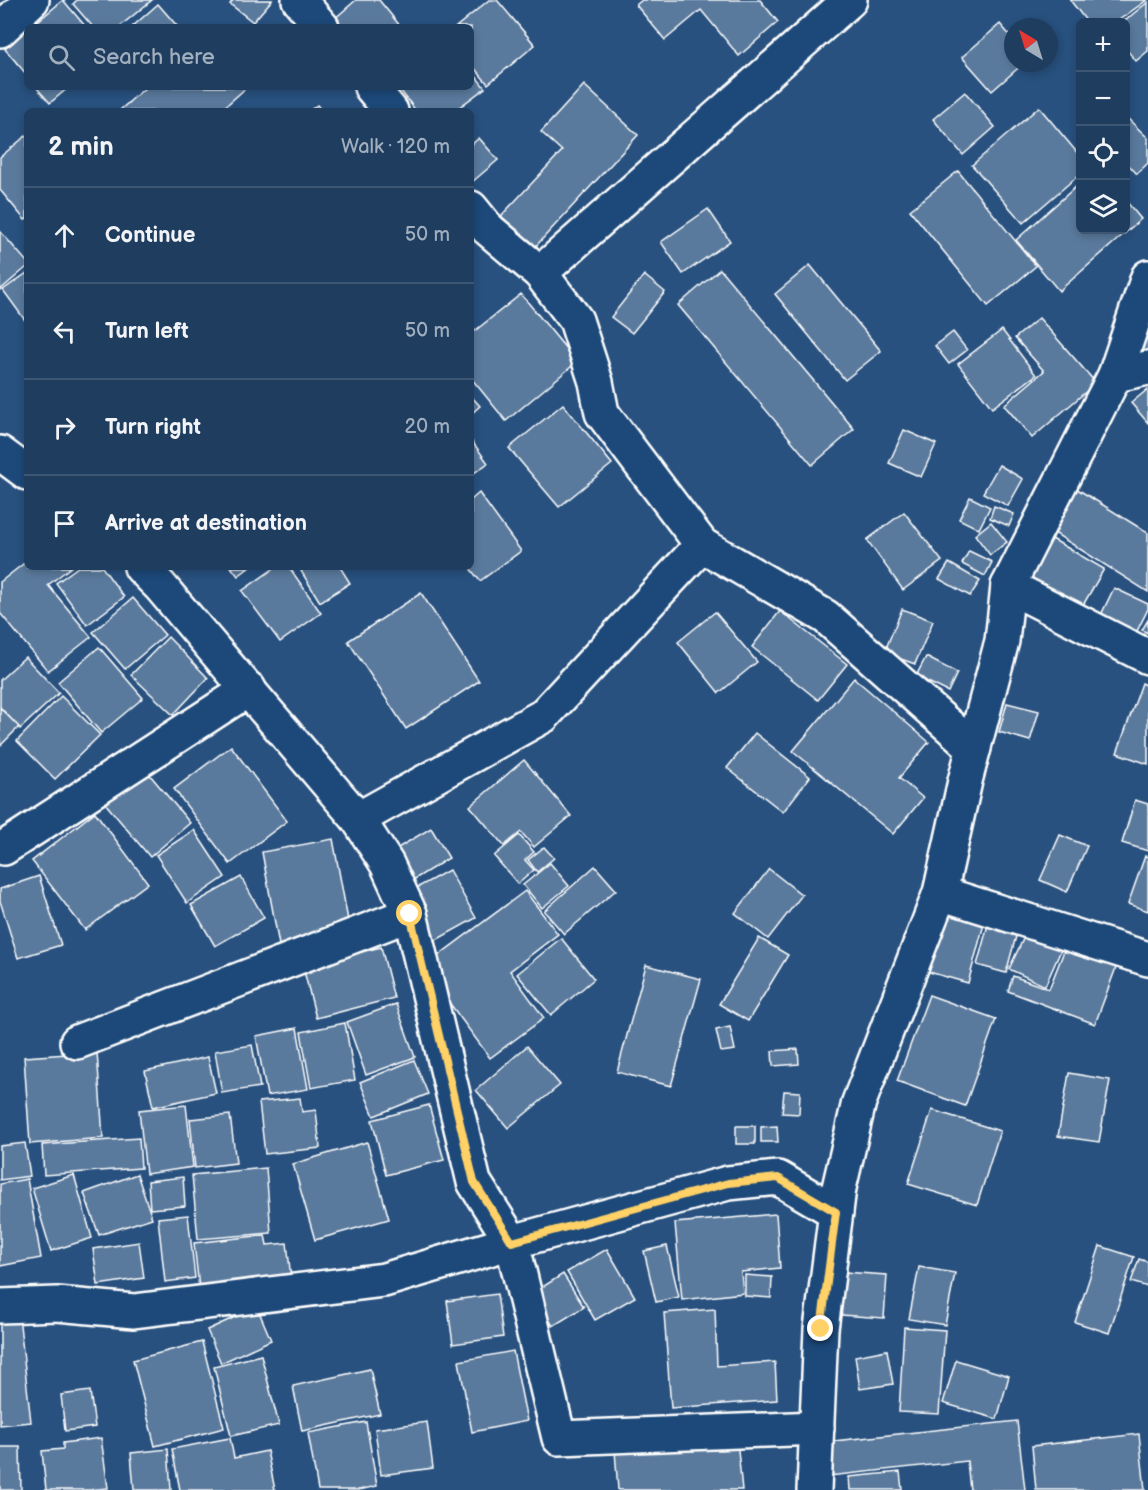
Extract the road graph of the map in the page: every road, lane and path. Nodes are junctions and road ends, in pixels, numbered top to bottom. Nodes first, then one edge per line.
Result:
1 (32, 0) edge
2 (299, 0) edge
3 (850, 0) edge
4 (319, 24) edge
5 (0, 30) edge
6 (374, 90) edge
7 (388, 108) edge
8 (474, 212) edge
9 (540, 273) junction
10 (1148, 277) edge
11 (1148, 368) edge
12 (1115, 375) junction
13 (0, 453) edge
14 (24, 471) edge
15 (702, 545) junction
16 (144, 570) edge
17 (1008, 586) junction
18 (1148, 657) edge
19 (249, 689) junction
20 (974, 748) junction
21 (358, 819) junction
22 (4, 848) dead end
23 (940, 893) junction
24 (410, 914) junction
25 (1148, 959) edge
26 (77, 1042) dead end
27 (836, 1212) junction
28 (512, 1242) junction
29 (0, 1306) edge
30 (817, 1428) junction
31 (814, 1490) edge

1 - 5 street
2 - 4 street
3 - 9 street
6 - 7 street
8 - 9 street
9 - 15 street
10 - 12 street
11 - 12 street
12 - 17 street
13 - 14 street
15 - 20 street
15 - 21 street
16 - 19 street
17 - 18 street
17 - 20 street
19 - 21 street
19 - 22 street
20 - 23 street
21 - 24 street
23 - 25 street
23 - 27 street
24 - 26 street
24 - 28 street
27 - 28 street
27 - 30 street
28 - 29 street
28 - 30 street
30 - 31 street

